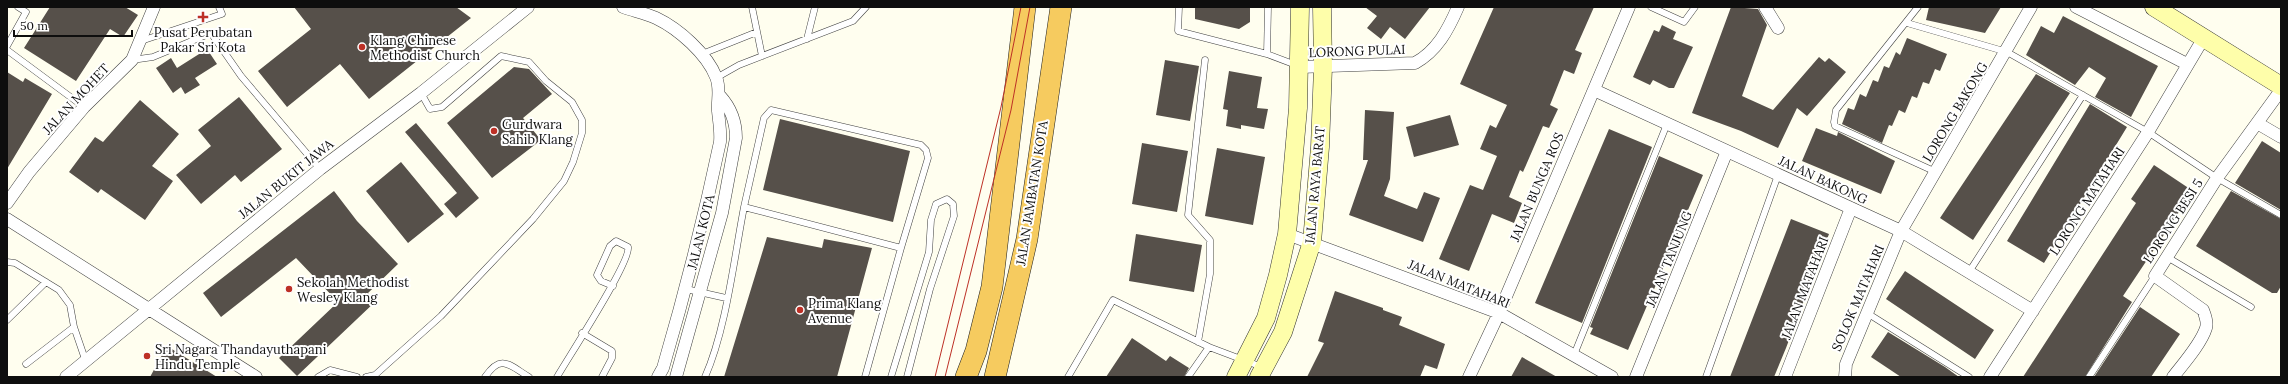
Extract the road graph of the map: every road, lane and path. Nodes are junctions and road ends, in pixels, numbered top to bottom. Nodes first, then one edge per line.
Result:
1 (18, 7) edge
2 (154, 7) edge
3 (219, 7) edge
4 (528, 7) edge
5 (623, 7) edge
6 (752, 7) edge
7 (815, 7) edge
8 (866, 7) edge
9 (1025, 7) edge
10 (1061, 7) edge
11 (1179, 7) edge
12 (1268, 7) edge
13 (1300, 7) edge
14 (1322, 7) edge
15 (1458, 7) edge
16 (1628, 7) edge
17 (1651, 7) edge
18 (1695, 7) edge
19 (1766, 7) edge
20 (1918, 7) edge
21 (2031, 7) edge
22 (2076, 7) edge
23 (2155, 7) edge
24 (1907, 23) junction
25 (1778, 28) dead end
26 (757, 32) junction
27 (807, 39) junction
28 (2204, 39) junction
29 (139, 42) junction
30 (7, 46) edge
31 (7, 50) edge
32 (2007, 52) junction
33 (702, 54) junction
34 (1267, 54) junction
35 (762, 56) junction
36 (132, 60) junction
37 (1205, 60) dead end
38 (2186, 64) junction
39 (1300, 67) junction
40 (1323, 67) junction
41 (716, 78) junction
42 (2281, 86) edge
43 (1594, 90) junction
44 (2281, 90) edge
45 (421, 93) junction
46 (2083, 95) junction
47 (720, 96) junction
48 (84, 107) junction
49 (2257, 123) junction
50 (1667, 124) junction
51 (2148, 132) junction
52 (2281, 137) edge
53 (1727, 151) junction
54 (320, 168) junction
55 (1936, 172) junction
56 (1778, 175) junction
57 (2217, 178) junction
58 (7, 203) edge
59 (744, 208) junction
60 (1851, 208) junction
61 (706, 210) junction
62 (722, 213) junction
63 (2281, 216) edge
64 (7, 219) edge
65 (1901, 231) junction
66 (1287, 234) junction
67 (1312, 242) junction
68 (900, 248) junction
69 (2167, 257) junction
70 (7, 262) edge
71 (1969, 272) junction
72 (2155, 276) junction
73 (46, 282) junction
74 (613, 286) junction
75 (686, 289) junction
76 (700, 293) junction
77 (726, 298) junction
78 (2251, 306) dead end
79 (149, 308) junction
80 (2033, 311) junction
81 (1499, 313) junction
82 (1867, 313) junction
83 (7, 320) edge
84 (74, 327) junction
85 (582, 332) junction
86 (1198, 342) junction
87 (1209, 347) junction
88 (1574, 355) junction
89 (1246, 360) junction
90 (86, 362) junction
91 (26, 364) dead end
92 (1262, 372) edge
93 (66, 377) edge
94 (256, 377) edge
95 (318, 377) edge
96 (357, 377) edge
97 (366, 377) edge
98 (485, 377) edge
99 (529, 377) edge
100 (557, 377) edge
101 (602, 377) edge
102 (658, 377) edge
103 (676, 377) edge
104 (705, 377) edge
105 (865, 377) edge
106 (891, 377) edge
107 (907, 377) edge
108 (966, 377) edge
109 (994, 377) edge
110 (1068, 377) edge
111 (1188, 377) edge
112 (1236, 377) edge
113 (1469, 377) edge
114 (1612, 377) edge
115 (1636, 377) edge
116 (1706, 377) edge
117 (1785, 377) edge
118 (1845, 377) edge
119 (1969, 377) edge
120 (1990, 377) edge
121 (2089, 377) edge
122 (2173, 377) edge

1 - 30 lane
2 - 29 street, JALAN MOHET
3 - 29 lane
4 - 45 street, JALAN BUKIT JAWA
5 - 33 street, JALAN KOTA
6 - 26 lane
7 - 27 lane
8 - 27 lane
9 - 108 highway, JALAN JAMBATAN KOTA
10 - 109 highway, JALAN JAMBATAN KOTA
11 - 34 lane
12 - 34 lane
13 - 39 main road, JALAN RAYA BARAT
14 - 40 main road, JALAN RAYA BARAT
15 - 40 street, LORONG PULAI
16 - 43 street, JALAN BUNGA ROS
17 - 18 lane
19 - 25 street
20 - 24 lane
21 - 32 street, LORONG BAKONG
22 - 38 street
23 - 28 main road
24 - 32 lane
24 - 55 lane
26 - 33 lane
26 - 35 lane
27 - 35 lane
28 - 38 street, LORONG MATAHARI
28 - 42 main road
29 - 36 street, JALAN MOHET
31 - 48 lane
32 - 46 lane
32 - 55 street, LORONG BAKONG
33 - 41 street, JALAN KOTA
34 - 39 lane
35 - 41 lane
36 - 48 street, JALAN MOHET
36 - 54 lane
37 - 86 lane
38 - 51 street, LORONG MATAHARI
39 - 40 street, LORONG PULAI
39 - 66 main road, JALAN RAYA BARAT
40 - 67 main road, JALAN RAYA BARAT
41 - 47 street, JALAN KOTA
43 - 50 street, JALAN BAKONG
43 - 81 street, JALAN BUNGA ROS
44 - 49 street, LORONG BESI 5
45 - 54 street, JALAN BUKIT JAWA
45 - 97 lane
46 - 51 lane
46 - 71 lane
47 - 61 street, JALAN KOTA
47 - 62 street, JALAN KOTA
48 - 58 street, JALAN MOHET
49 - 52 street
49 - 57 street, LORONG BESI 5
50 - 53 street, JALAN BAKONG
50 - 88 lane
51 - 57 lane
51 - 80 street, LORONG MATAHARI
53 - 56 street, JALAN BAKONG
53 - 115 street, JALAN TANJUNG
54 - 79 street, JALAN BUKIT JAWA
55 - 65 street, LORONG BAKONG
56 - 60 street, JALAN BAKONG
56 - 116 lane
57 - 63 lane
57 - 69 street, LORONG BESI 5
59 - 68 lane
59 - 68 lane
59 - 77 lane
60 - 65 street, JALAN BAKONG
60 - 117 street, JALAN MATAHARI
61 - 62 street
61 - 75 street, JALAN KOTA
62 - 76 street, JALAN KOTA
64 - 79 street
65 - 71 street, JALAN BAKONG
65 - 82 street, SOLOK MATAHARI
66 - 67 street, JALAN MATAHARI
66 - 89 main road, JALAN RAYA BARAT
67 - 81 street, JALAN MATAHARI
67 - 92 main road, JALAN RAYA BARAT
68 - 105 lane
69 - 72 street, LORONG BESI 5
69 - 78 lane
70 - 73 lane
71 - 80 street, JALAN BAKONG
72 - 121 lane
72 - 122 street, LORONG BESI 5
73 - 83 lane
73 - 84 lane
74 - 74 lane
74 - 85 lane
75 - 76 lane
75 - 102 street, JALAN KOTA
76 - 77 lane
76 - 103 street, JALAN KOTA
77 - 104 lane
79 - 90 street, JALAN BUKIT JAWA
79 - 94 street
80 - 120 street, LORONG MATAHARI
81 - 88 street, JALAN MATAHARI
81 - 113 street, JALAN BUNGA ROS
82 - 118 street, SOLOK MATAHARI
82 - 119 lane
84 - 90 lane
84 - 91 lane
85 - 100 lane
85 - 101 lane
86 - 87 lane
86 - 110 lane
87 - 89 lane
87 - 111 lane
88 - 114 street, JALAN MATAHARI
89 - 92 lane
89 - 112 main road, JALAN RAYA BARAT
90 - 93 street, JALAN BUKIT JAWA
95 - 96 lane
98 - 99 lane
106 - 107 lane

